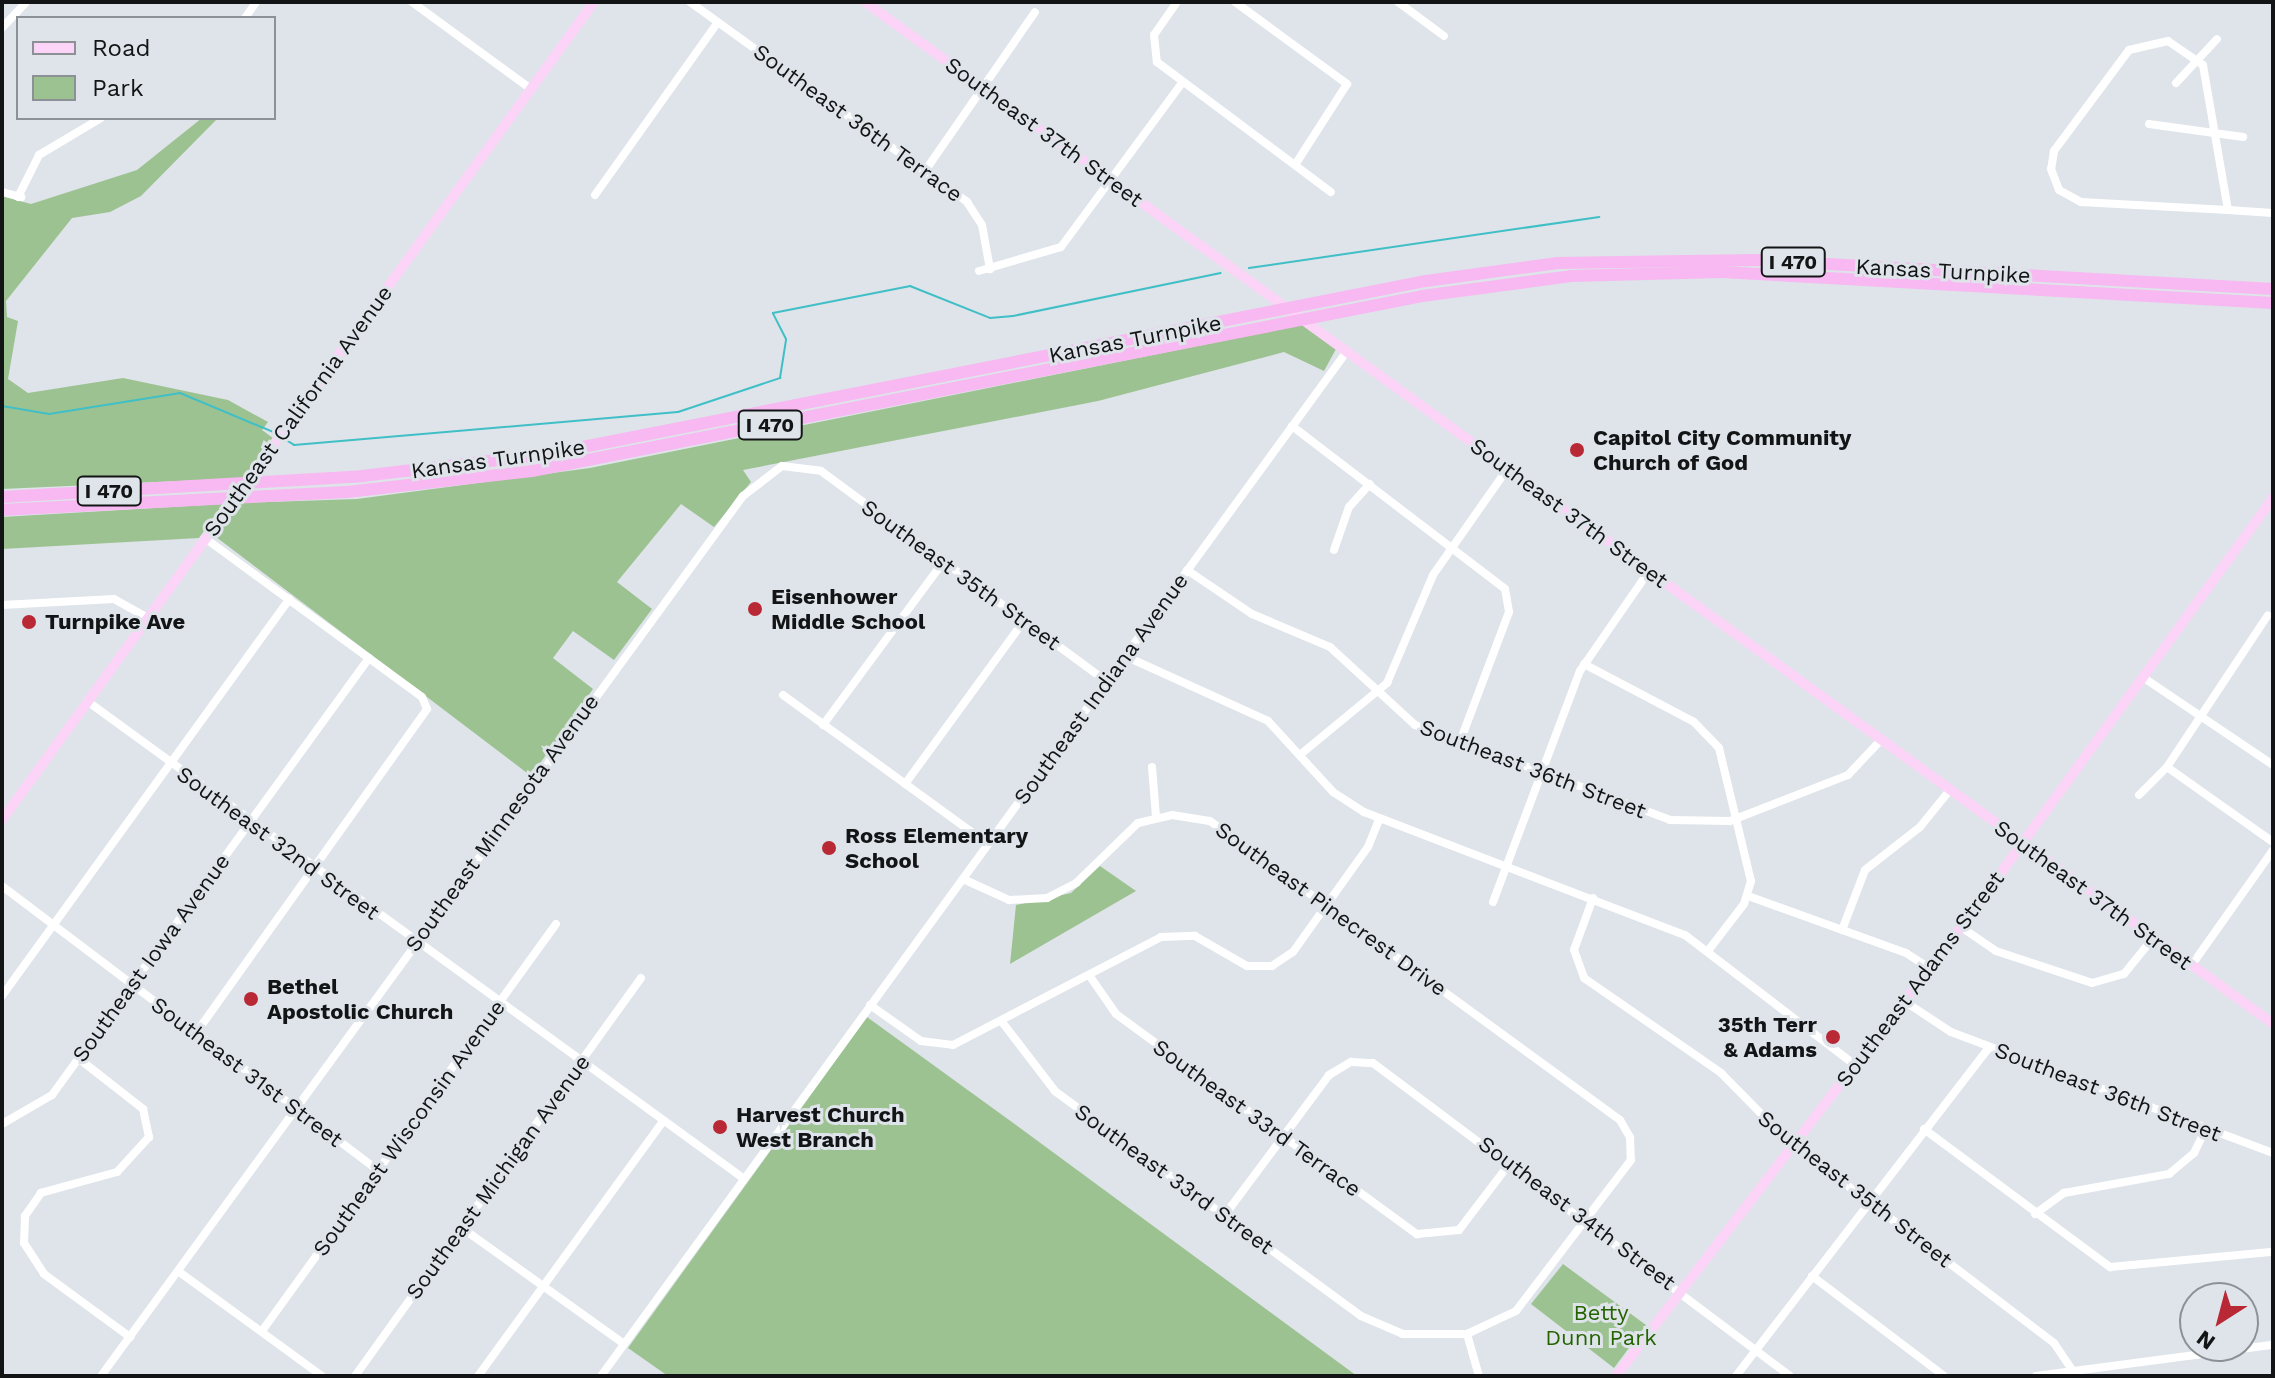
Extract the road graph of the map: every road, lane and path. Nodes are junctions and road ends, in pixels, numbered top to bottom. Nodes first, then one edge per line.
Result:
1 (26, 2) edge
2 (412, 2) edge
3 (594, 2) edge
4 (690, 2) edge
5 (865, 2) edge
6 (1177, 2) edge
7 (1235, 2) edge
8 (1398, 2) edge
9 (1035, 12) dead end
10 (718, 22) junction
11 (2, 28) edge
12 (1444, 36) dead end
13 (2217, 39) dead end
14 (2199, 60) junction
15 (1182, 83) junction
16 (2176, 83) dead end
17 (531, 89) junction
18 (984, 89) junction
19 (98, 120) edge
20 (2149, 124) dead end
21 (2217, 135) junction
22 (2243, 137) dead end
23 (1295, 165) junction
24 (925, 171) junction
25 (1111, 181) junction
26 (2, 192) edge
27 (1331, 192) dead end
28 (595, 195) dead end
29 (2228, 210) junction
30 (2273, 213) edge
31 (990, 269) junction
32 (979, 271) dead end
33 (2273, 289) edge
34 (2273, 303) edge
35 (1347, 351) junction
36 (1292, 426) junction
37 (817, 468) joint
38 (1508, 468) junction
39 (1370, 484) junction
40 (2, 497) edge
41 (2273, 498) edge
42 (2, 510) edge
43 (205, 538) junction
44 (1449, 548) junction
45 (1334, 550) dead end
46 (943, 562) junction
47 (1187, 570) junction
48 (1649, 571) junction
49 (289, 599) junction
50 (2, 605) edge
51 (2268, 615) dead end
52 (148, 618) junction
53 (1024, 621) junction
54 (1125, 656) junction
55 (369, 658) junction
56 (1584, 664) junction
57 (2144, 678) junction
58 (1106, 681) junction
59 (1377, 694) junction
60 (783, 695) dead end
61 (87, 701) junction
62 (2196, 715) junction
63 (823, 725) junction
64 (1880, 741) junction
65 (1460, 742) junction
66 (1301, 754) junction
67 (170, 763) junction
68 (2273, 765) edge
69 (1152, 767) dead end
70 (2167, 767) junction
71 (1541, 773) junction
72 (905, 784) junction
73 (1949, 791) junction
74 (2139, 795) dead end
75 (1156, 817) junction
76 (1380, 818) junction
77 (1737, 818) junction
78 (2, 820) edge
79 (250, 823) junction
80 (2273, 842) edge
81 (988, 844) junction
82 (2023, 844) junction
83 (2273, 850) edge
84 (1506, 865) junction
85 (315, 870) junction
86 (963, 879) junction
87 (2, 886) edge
88 (1748, 896) junction
89 (1593, 898) junction
90 (1493, 902) dead end
91 (1327, 904) junction
92 (556, 924) dead end
93 (53, 926) junction
94 (1961, 927) junction
95 (1842, 930) junction
96 (2153, 938) junction
97 (414, 944) junction
98 (1708, 951) junction
99 (2191, 966) junction
100 (1929, 968) junction
101 (1089, 975) junction
102 (641, 978) dead end
103 (132, 985) junction
104 (2, 996) edge
105 (1904, 1001) junction
106 (499, 1003) junction
107 (870, 1005) junction
108 (1002, 1022) junction
109 (2273, 1024) edge
110 (196, 1033) junction
111 (1989, 1047) junction
112 (78, 1058) junction
113 (581, 1062) junction
114 (1855, 1065) junction
115 (295, 1109) junction
116 (663, 1121) junction
117 (2, 1124) edge
118 (2206, 1128) junction
119 (1924, 1129) junction
120 (1283, 1137) junction
121 (1794, 1144) junction
122 (2273, 1153) edge
123 (1510, 1163) junction
124 (378, 1170) junction
125 (743, 1178) junction
126 (1869, 1202) junction
127 (2035, 1214) junction
128 (1224, 1216) junction
129 (1590, 1221) junction
130 (462, 1228) junction
131 (2273, 1252) edge
132 (178, 1271) junction
133 (1812, 1276) junction
134 (542, 1286) junction
135 (1681, 1291) junction
136 (262, 1331) junction
137 (1467, 1334) junction
138 (130, 1337) junction
139 (624, 1344) junction
140 (2273, 1345) edge
141 (1757, 1350) junction
142 (2075, 1374) edge
143 (101, 1376) edge
144 (322, 1376) edge
145 (355, 1376) edge
146 (478, 1376) edge
147 (601, 1376) edge
148 (1479, 1376) edge
149 (1616, 1376) edge
150 (1736, 1376) edge
151 (1790, 1376) edge
152 (1944, 1376) edge
153 (2036, 1376) edge

1 - 11 street
2 - 17 street
3 - 17 main road, Southeast California Avenue
4 - 10 street, Southeast 36th Terrace
5 - 18 main road, Southeast 37th Street
6 - 15 street
7 - 23 street
8 - 12 street
9 - 18 street
10 - 24 street, Southeast 36th Terrace
10 - 28 street
13 - 14 street
14 - 16 street
14 - 21 street
14 - 29 street
15 - 23 street
15 - 25 street
17 - 43 main road, Southeast California Avenue
18 - 24 street
18 - 25 main road, Southeast 37th Street
19 - 26 street
20 - 21 street
21 - 22 street
21 - 29 street
23 - 27 street
24 - 31 street, Southeast 36th Terrace
25 - 31 street
25 - 35 main road, Southeast 37th Street
29 - 30 street
31 - 32 street
33 - 40 highway, Kansas Turnpike / I 470
34 - 42 highway, Kansas Turnpike / I 470
35 - 36 street, Southeast Indiana Avenue
35 - 38 main road, Southeast 37th Street
36 - 39 street
36 - 47 street, Southeast Indiana Avenue
37 - 46 street, Southeast 35th Street
37 - 97 street, Southeast Minnesota Avenue
38 - 44 street
38 - 48 main road, Southeast 37th Street
39 - 44 street
39 - 45 street
41 - 57 main road, Southeast Adams Street
43 - 49 street
43 - 52 main road, Southeast California Avenue
44 - 59 street
44 - 65 street
46 - 53 street, Southeast 35th Street
46 - 63 street
47 - 54 street, Southeast Indiana Avenue
47 - 59 street, Southeast 36th Street
48 - 56 street
48 - 64 main road, Southeast 37th Street
49 - 55 street
49 - 67 street
50 - 52 street
51 - 62 street
52 - 61 main road, Southeast California Avenue
53 - 58 street, Southeast 35th Street
53 - 72 street
54 - 58 street, Southeast Indiana Avenue
54 - 66 street
55 - 79 street, Southeast Iowa Avenue
55 - 85 street
56 - 71 street
56 - 77 street
57 - 62 street
57 - 82 main road, Southeast Adams Street
58 - 81 street, Southeast Indiana Avenue
59 - 65 street, Southeast 36th Street
59 - 66 street
60 - 63 street
61 - 67 street, Southeast 32nd Street
61 - 78 main road, Southeast California Avenue
62 - 68 street
62 - 70 street
63 - 72 street
64 - 73 main road, Southeast 37th Street
64 - 77 street, Southeast 36th Street
65 - 71 street, Southeast 36th Street
66 - 76 street
67 - 79 street, Southeast 32nd Street
67 - 93 street
69 - 75 street
70 - 74 street
70 - 80 street
71 - 77 street, Southeast 36th Street
71 - 84 street
72 - 81 street
73 - 82 main road, Southeast 37th Street
73 - 95 street
75 - 86 street
75 - 91 street, Southeast Pinecrest Drive
76 - 84 street
76 - 91 street
77 - 88 street
79 - 85 street, Southeast 32nd Street
79 - 103 street, Southeast Iowa Avenue
81 - 86 street, Southeast Indiana Avenue
82 - 94 main road, Southeast Adams Street
82 - 96 main road, Southeast 37th Street
83 - 99 street
84 - 89 street
84 - 90 street
85 - 97 street, Southeast 32nd Street
85 - 110 street
86 - 107 street, Southeast Indiana Avenue
87 - 93 street, Southeast 31st Street
88 - 95 street
88 - 98 street
89 - 98 street
89 - 121 street, Southeast 35th Street
91 - 101 street
91 - 129 street, Southeast Pinecrest Drive
92 - 106 street, Southeast Wisconsin Avenue
93 - 103 street, Southeast 31st Street
93 - 104 street
94 - 96 street
94 - 100 main road, Southeast Adams Street
95 - 100 street
96 - 99 main road, Southeast 37th Street
97 - 106 street, Southeast 32nd Street
97 - 115 street, Southeast Minnesota Avenue
98 - 114 street
99 - 109 main road, Southeast 37th Street
100 - 105 main road, Southeast Adams Street
101 - 108 street
101 - 120 street, Southeast 33rd Terrace
102 - 113 street, Southeast Michigan Avenue
103 - 110 street, Southeast 31st Street
103 - 112 street, Southeast Iowa Avenue
105 - 111 street, Southeast 36th Street
105 - 114 main road, Southeast Adams Street
106 - 113 street, Southeast 32nd Street
106 - 124 street, Southeast Wisconsin Avenue
107 - 108 street
107 - 125 street, Southeast Indiana Avenue
108 - 128 street, Southeast 33rd Street
110 - 115 street, Southeast 31st Street
111 - 118 street, Southeast 36th Street
111 - 119 street
112 - 117 street, Southeast Iowa Avenue
112 - 138 street
113 - 116 street, Southeast 32nd Street
113 - 130 street, Southeast Michigan Avenue
114 - 121 main road, Southeast Adams Street
115 - 124 street, Southeast 31st Street
115 - 132 street, Southeast Minnesota Avenue
116 - 125 street, Southeast 32nd Street
116 - 134 street
118 - 122 street, Southeast 36th Street
118 - 127 street
119 - 126 street
119 - 127 street
120 - 123 street, Southeast 33rd Terrace
120 - 123 street, Southeast 34th Street
120 - 128 street
121 - 126 street, Southeast 35th Street
121 - 135 main road, Southeast Adams Street
123 - 129 street, Southeast 34th Street
124 - 136 street, Southeast Wisconsin Avenue
125 - 139 street, Southeast Indiana Avenue
126 - 133 street
126 - 142 street, Southeast 35th Street
127 - 131 street
128 - 137 street, Southeast 33rd Street
129 - 135 street, Southeast 34th Street
129 - 137 street
130 - 134 street
130 - 145 street, Southeast Michigan Avenue
132 - 136 street
132 - 138 street, Southeast Minnesota Avenue
133 - 141 street
133 - 152 street
134 - 139 street
134 - 146 street
135 - 141 street, Southeast 34th Street
135 - 149 main road, Southeast Adams Street
136 - 144 street
137 - 148 street
138 - 143 street, Southeast Minnesota Avenue
139 - 147 street, Southeast Indiana Avenue
140 - 142 street
141 - 150 street
141 - 151 street, Southeast 34th Street
142 - 153 street

